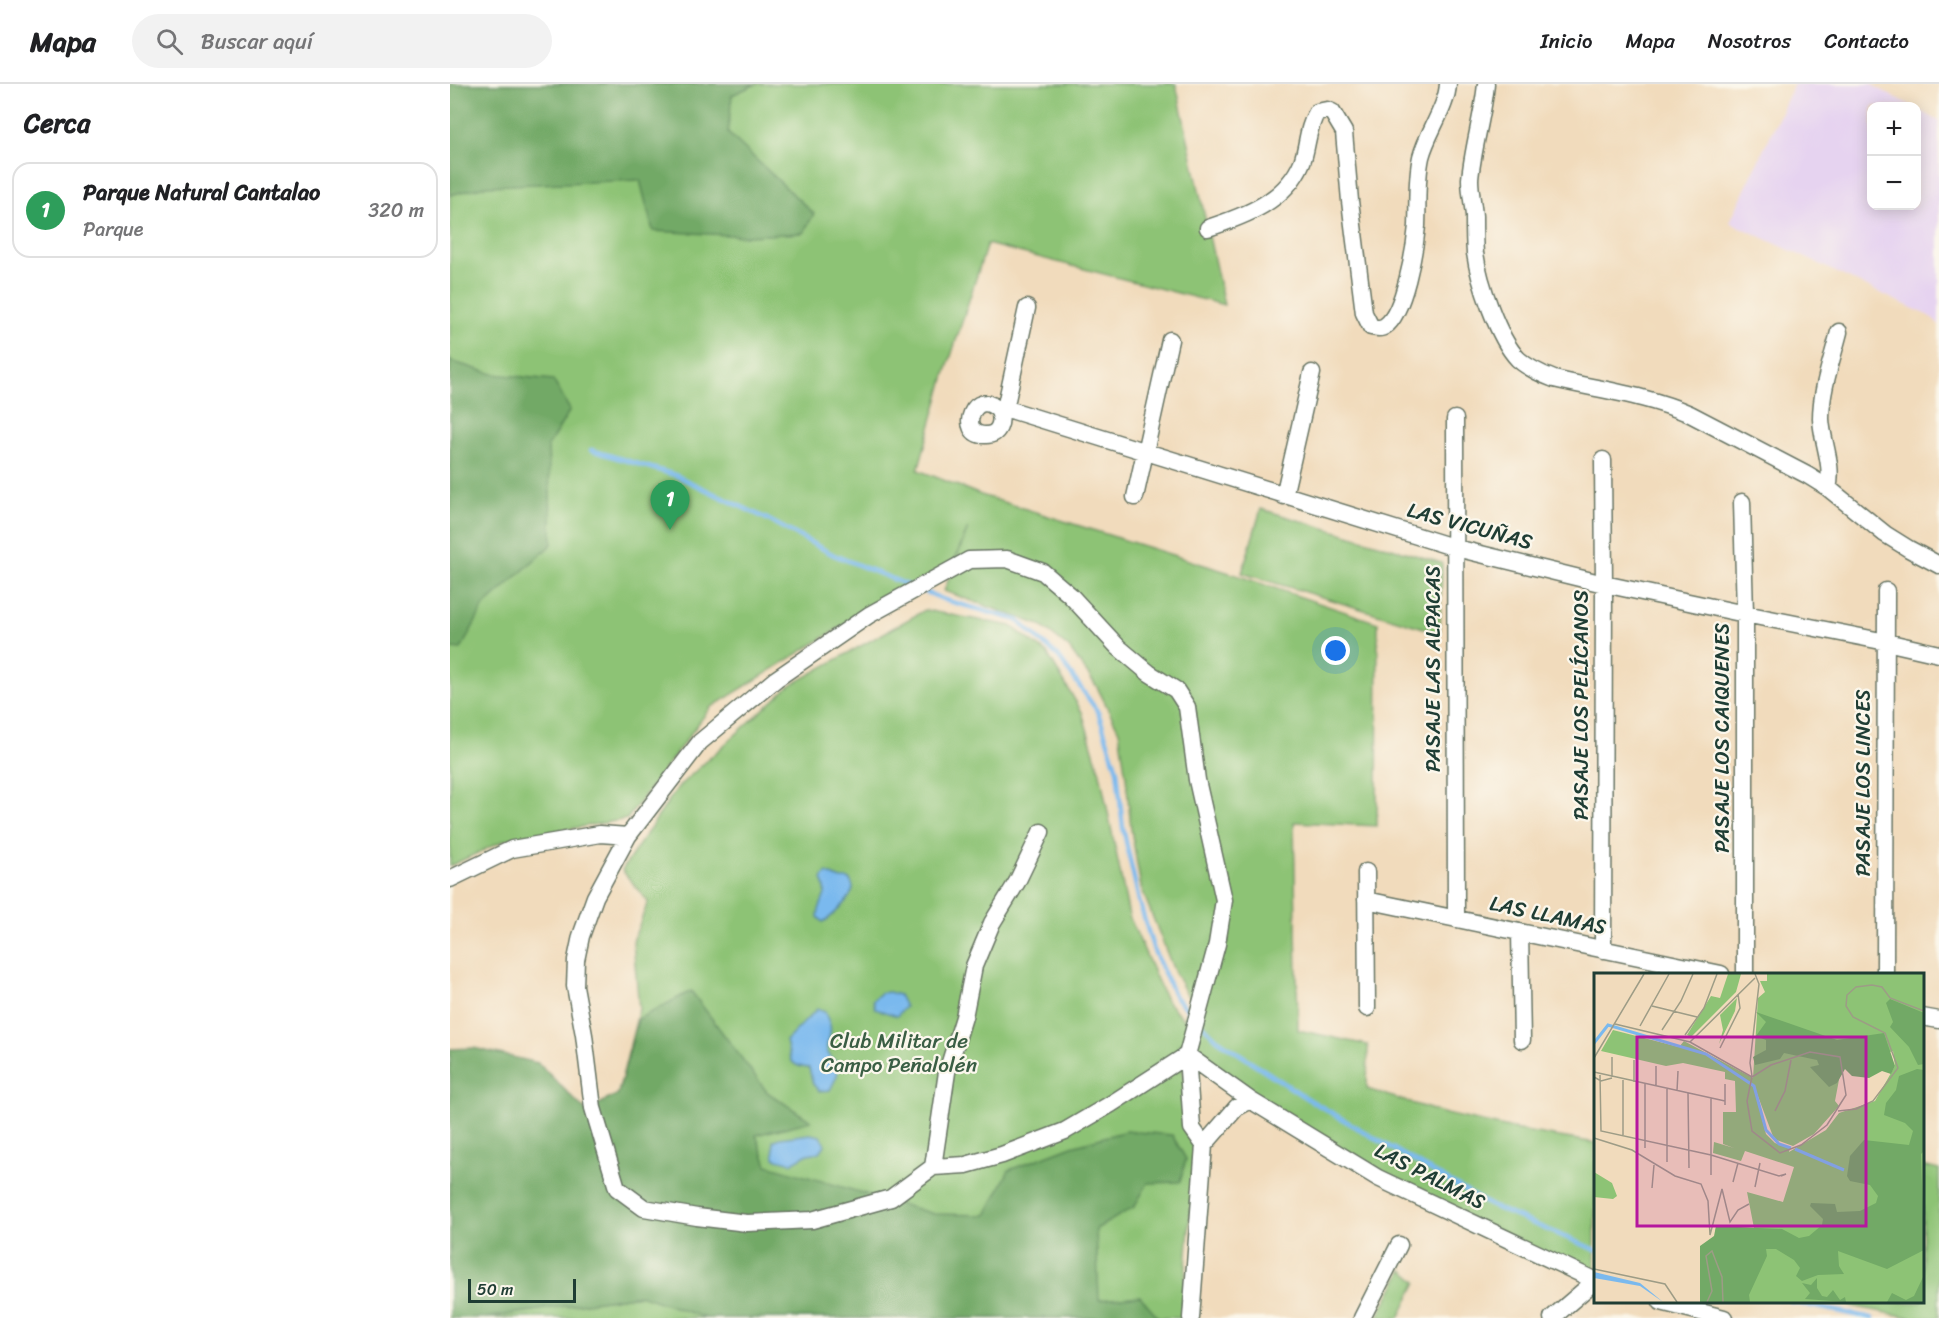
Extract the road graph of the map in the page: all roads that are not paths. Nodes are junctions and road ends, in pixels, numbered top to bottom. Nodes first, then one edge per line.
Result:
1 (1448, 84) edge
2 (1486, 84) edge
3 (1208, 228) dead end
4 (1027, 308) dead end
5 (1839, 332) dead end
6 (1170, 339) dead end
7 (1312, 373) dead end
8 (1455, 419) dead end
9 (1145, 452) junction
10 (1603, 460) dead end
11 (1828, 488) junction
12 (1284, 496) junction
13 (1135, 497) dead end
14 (1742, 502) dead end
15 (1456, 548) junction
16 (1939, 565) edge
17 (1604, 584) junction
18 (1886, 591) dead end
19 (1744, 614) junction
20 (1886, 642) junction
21 (1939, 654) edge
22 (1041, 832) dead end
23 (628, 836) junction
24 (1366, 872) dead end
25 (450, 879) edge
26 (1366, 900) junction
27 (1456, 919) junction
28 (1520, 932) junction
29 (1603, 950) junction
30 (1675, 970) edge
31 (1703, 973) edge
32 (1745, 973) edge
33 (1884, 973) edge
34 (1367, 1008) dead end
35 (1924, 1017) edge
36 (1939, 1020) edge
37 (1522, 1040) dead end
38 (1187, 1055) junction
39 (1250, 1100) junction
40 (1204, 1145) junction
41 (933, 1167) junction
42 (1399, 1245) dead end
43 (1594, 1281) edge
44 (1594, 1282) edge
45 (1665, 1303) edge
46 (1191, 1318) edge
47 (1362, 1318) edge
48 (1552, 1318) edge
49 (1724, 1318) edge

1 - 3 street
2 - 11 street
4 - 9 street, LAS VICUÑAS
5 - 11 street
6 - 9 street
7 - 12 street
8 - 15 street, PASAJE LAS ALPACAS
9 - 12 street, LAS VICUÑAS
9 - 13 street
10 - 17 street, PASAJE LOS PELÍCANOS
11 - 16 street
12 - 15 street, LAS VICUÑAS
14 - 19 street, PASAJE LOS CAIQUENES
15 - 17 street, LAS VICUÑAS
15 - 27 street, PASAJE LAS ALPACAS
17 - 19 street, LAS VICUÑAS
17 - 29 street, PASAJE LOS PELÍCANOS
18 - 20 street, PASAJE LOS LINCES
19 - 20 street, LAS VICUÑAS
19 - 32 street, PASAJE LOS CAIQUENES
20 - 21 street, LAS VICUÑAS
20 - 33 street, PASAJE LOS LINCES
22 - 41 street
23 - 25 street
23 - 38 street
23 - 41 street
24 - 26 street
26 - 27 street, LAS LLAMAS
26 - 34 street
27 - 28 street, LAS LLAMAS
28 - 29 street, LAS LLAMAS
28 - 37 street
29 - 30 street, LAS LLAMAS
30 - 31 street, LAS LLAMAS
35 - 36 street
38 - 39 street, LAS PALMAS
38 - 40 street
38 - 41 street
39 - 40 street
39 - 43 street, LAS PALMAS
40 - 46 street
42 - 47 street
44 - 48 street
45 - 49 street

